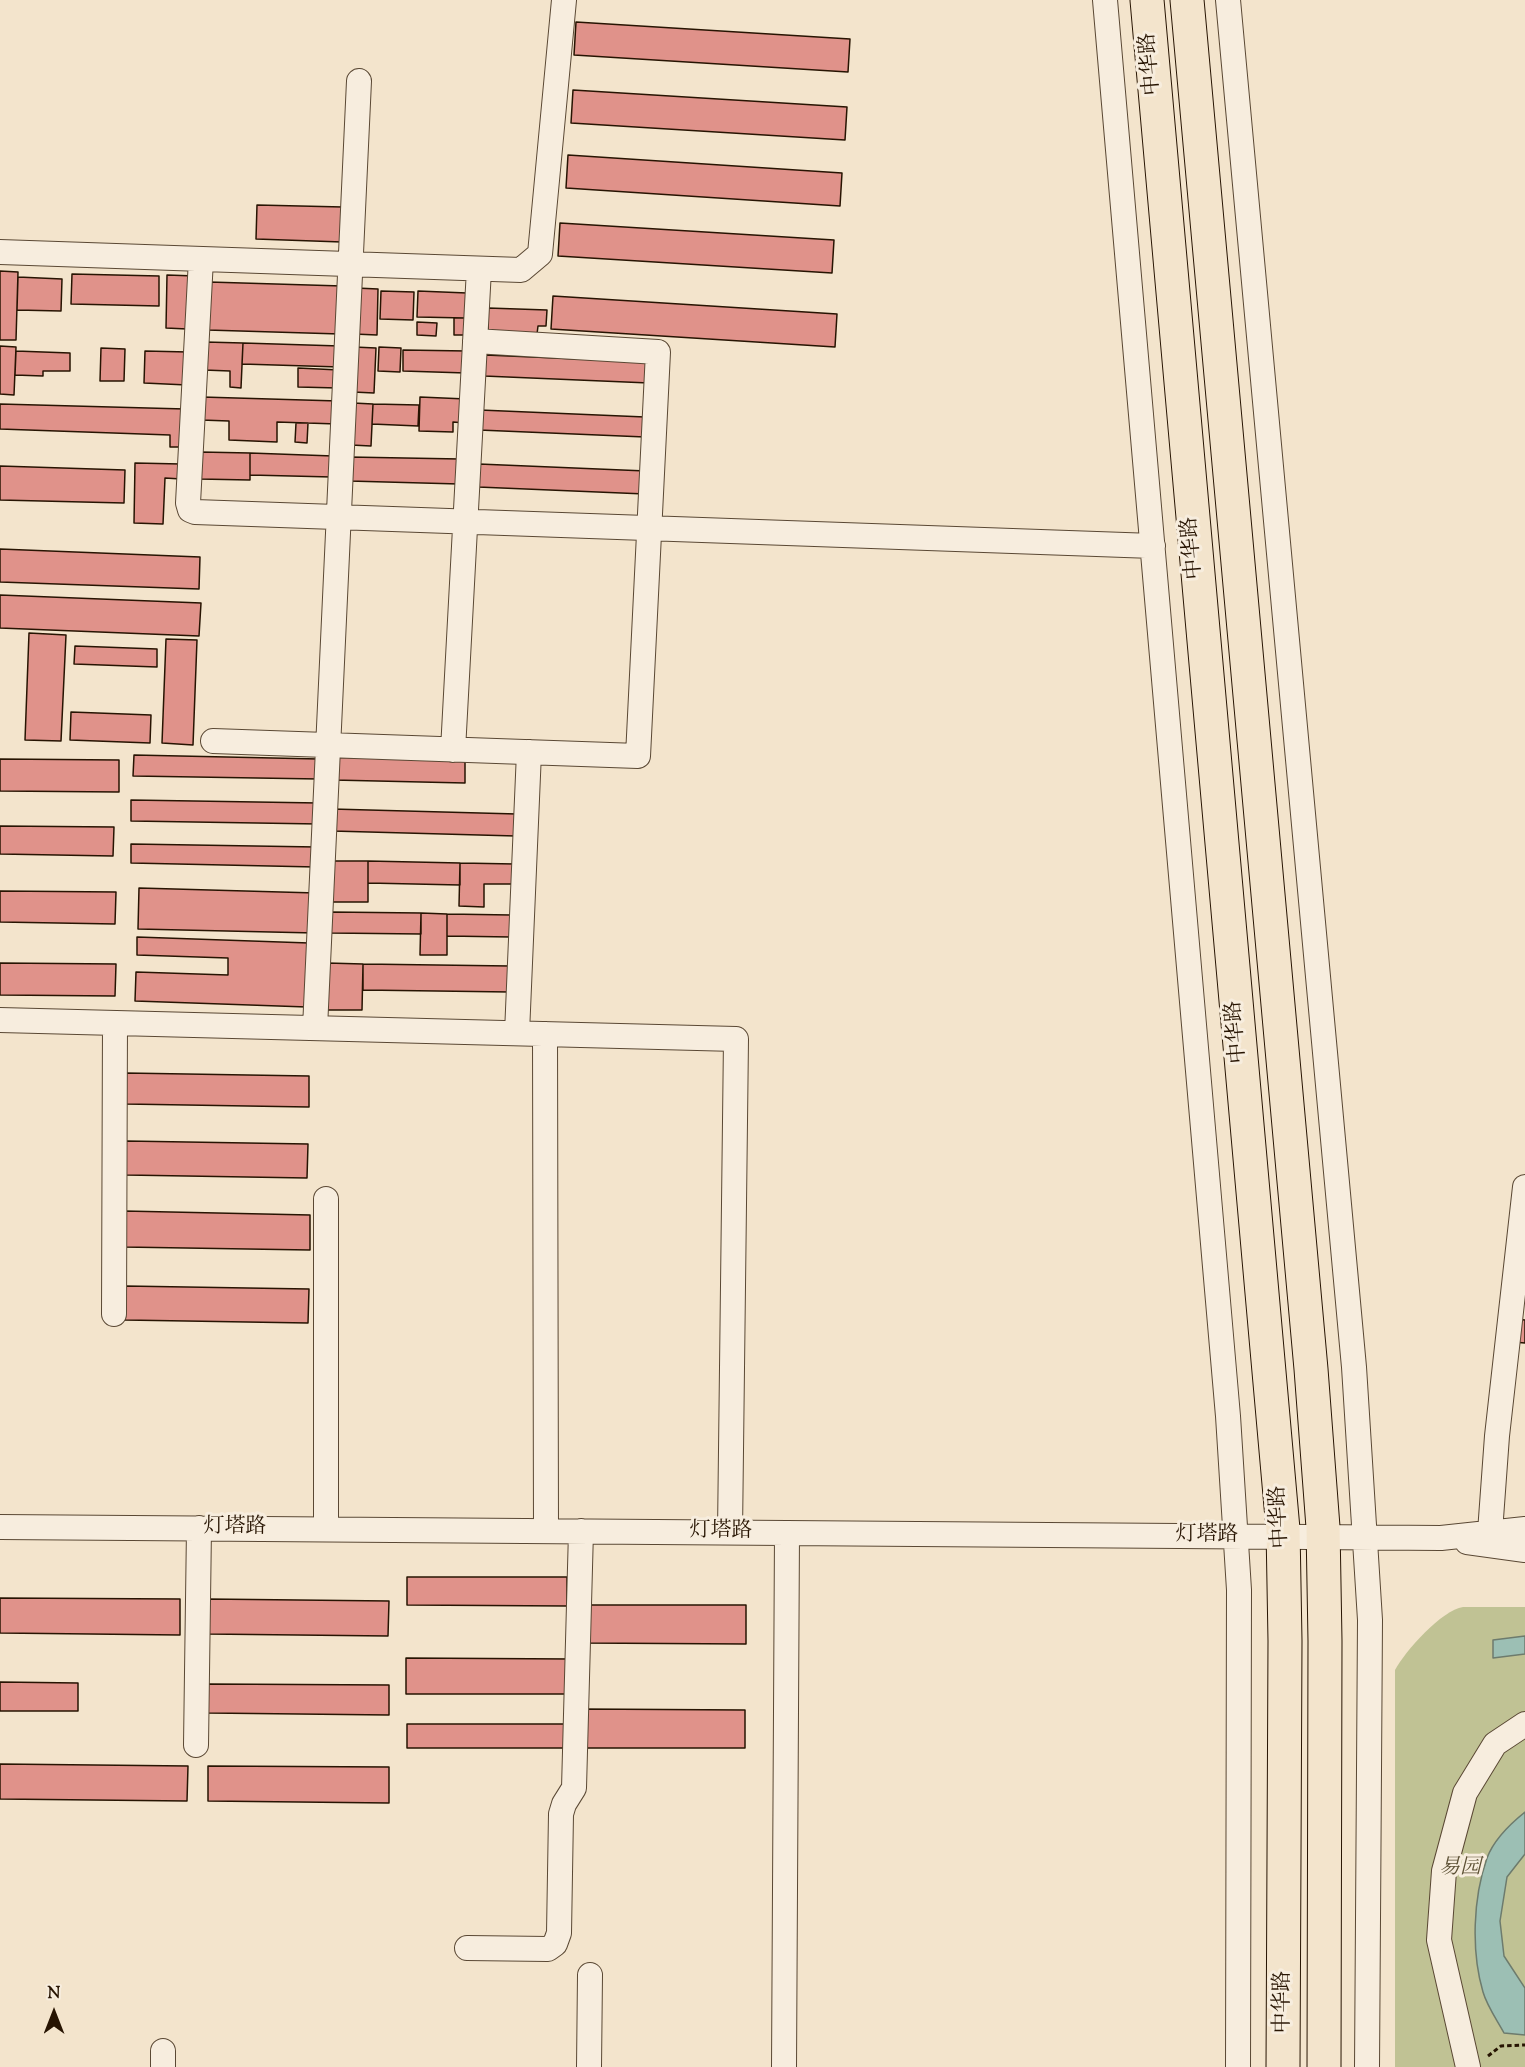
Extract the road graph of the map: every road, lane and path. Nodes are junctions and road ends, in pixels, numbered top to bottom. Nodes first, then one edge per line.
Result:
1 (564, 0) edge
2 (1105, 0) edge
3 (1147, 0) edge
4 (1187, 0) edge
5 (1228, 0) edge
6 (359, 81) dead end
7 (0, 252) edge
8 (201, 259) junction
9 (351, 264) junction
10 (479, 269) junction
11 (475, 341) junction
12 (339, 516) junction
13 (465, 521) junction
14 (649, 528) junction
15 (1154, 546) junction
16 (213, 741) dead end
17 (328, 745) junction
18 (453, 750) junction
19 (529, 752) junction
20 (0, 1020) edge
21 (115, 1023) junction
22 (315, 1028) junction
23 (517, 1033) junction
24 (545, 1034) junction
25 (1525, 1187) edge
26 (326, 1199) dead end
27 (114, 1314) dead end
28 (1515, 1362) edge
29 (0, 1527) edge
30 (199, 1528) junction
31 (326, 1529) junction
32 (1525, 1529) edge
33 (546, 1531) junction
34 (581, 1531) junction
35 (730, 1532) junction
36 (1490, 1532) junction
37 (788, 1533) junction
38 (1236, 1536) junction
39 (1282, 1536) junction
40 (1323, 1537) junction
41 (1365, 1537) junction
42 (1442, 1538) junction
43 (1525, 1550) edge
44 (1525, 1724) edge
45 (196, 1745) dead end
46 (466, 1948) dead end
47 (590, 1974) dead end
48 (1525, 2045) edge
49 (1476, 2063) edge
50 (589, 2067) edge
51 (784, 2067) edge
52 (1238, 2067) edge
53 (1283, 2067) edge
54 (1324, 2067) edge
55 (1367, 2067) edge

1 - 10 street
2 - 15 street
3 - 39 highway, 中华路
4 - 40 highway, 中华路
5 - 41 street
6 - 9 street
7 - 8 street
8 - 9 street
8 - 12 street
9 - 10 street
9 - 12 street
10 - 11 street
11 - 13 street
11 - 14 street
12 - 13 street
12 - 17 street
13 - 14 street
13 - 18 street
14 - 15 street
14 - 19 street
15 - 38 street
16 - 17 street
17 - 18 street
17 - 22 street
18 - 19 street
19 - 23 street
20 - 21 street
21 - 22 street
21 - 27 street
22 - 23 street
23 - 24 street
24 - 33 street
24 - 35 street
25 - 28 street
26 - 31 street
28 - 36 street
29 - 30 street, 灯塔路
30 - 31 street, 灯塔路
30 - 45 street
31 - 33 street, 灯塔路
32 - 36 street, 灯塔路
33 - 34 street, 灯塔路
34 - 35 street, 灯塔路
34 - 46 street
35 - 37 street, 灯塔路
36 - 42 street, 灯塔路
37 - 38 street, 灯塔路
37 - 51 street
38 - 39 street, 灯塔路
38 - 52 street
39 - 40 street, 灯塔路
39 - 53 highway, 中华路
40 - 41 street, 灯塔路
40 - 54 highway, 中华路
41 - 42 street, 灯塔路
41 - 55 street
42 - 43 street, 灯塔路
44 - 49 street
47 - 50 street
48 - 49 path

